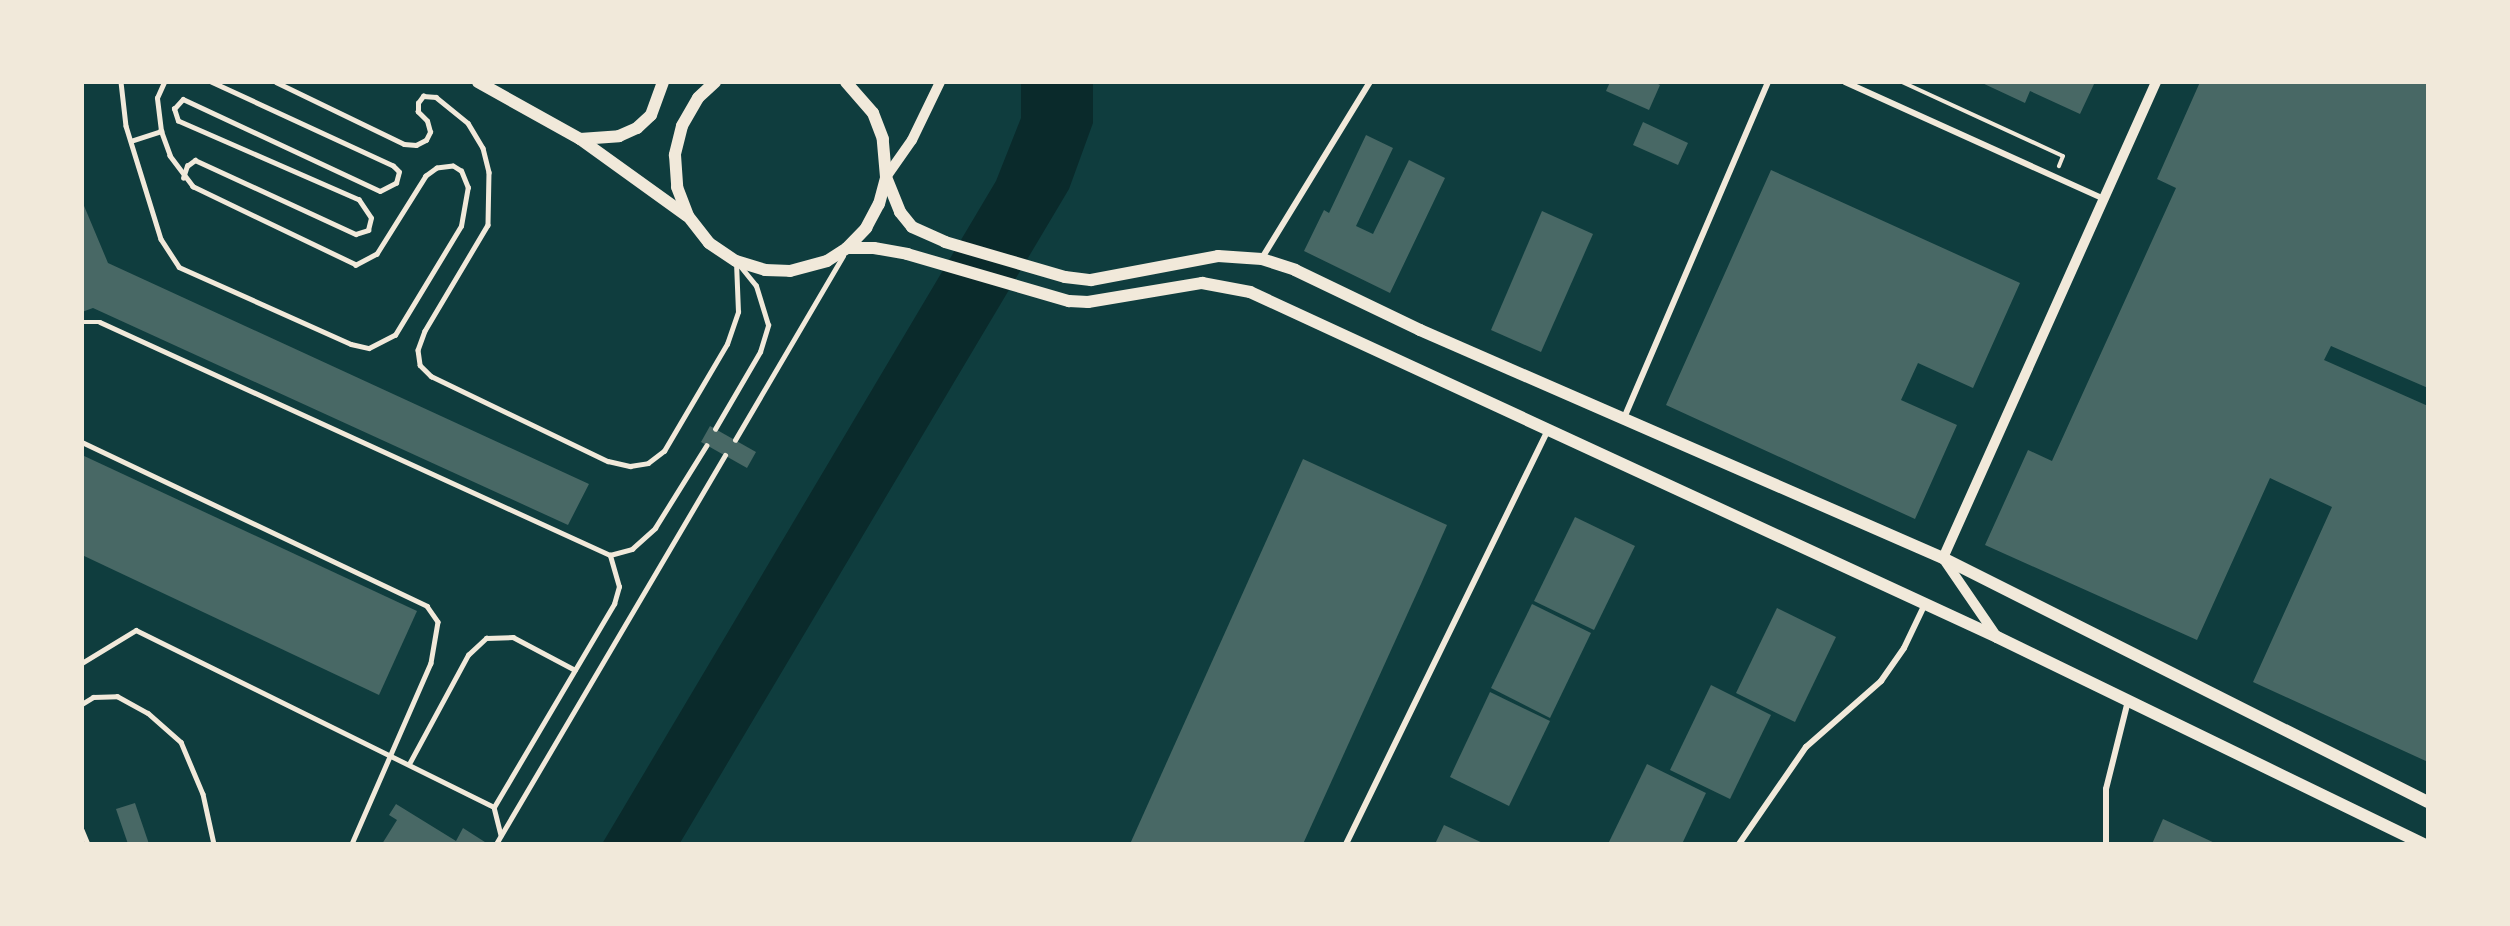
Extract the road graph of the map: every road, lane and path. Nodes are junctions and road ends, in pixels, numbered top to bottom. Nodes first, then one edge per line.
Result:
1 (122, 82) edge
2 (164, 82) edge
3 (211, 82) edge
4 (276, 82) edge
5 (478, 82) edge
6 (663, 82) edge
7 (715, 82) edge
8 (846, 82) edge
9 (940, 82) edge
10 (1370, 82) edge
11 (1768, 82) edge
12 (1845, 82) edge
13 (1902, 82) edge
14 (2156, 82) edge
15 (161, 131) junction
16 (580, 139) junction
17 (131, 141) junction
18 (183, 177) junction
19 (886, 177) junction
20 (2055, 177) junction
21 (2104, 199) junction
22 (688, 216) junction
23 (847, 248) junction
24 (1262, 259) junction
25 (736, 261) junction
26 (82, 322) edge
27 (1623, 419) junction
28 (715, 429) dead end
29 (1547, 431) junction
30 (735, 440) dead end
31 (82, 442) edge
32 (706, 446) dead end
33 (725, 456) dead end
34 (610, 555) junction
35 (1942, 558) junction
36 (1925, 604) junction
37 (1996, 637) junction
38 (82, 663) edge
39 (575, 670) junction
40 (2128, 701) junction
41 (82, 704) edge
42 (392, 755) junction
43 (409, 764) junction
44 (2427, 802) edge
45 (494, 807) junction
46 (82, 830) edge
47 (501, 835) junction
48 (88, 843) edge
49 (214, 843) edge
50 (352, 843) edge
51 (496, 843) edge
52 (1346, 843) edge
53 (1739, 843) edge
54 (2106, 843) edge
55 (2424, 843) edge

1 - 17 lane
2 - 15 lane
3 - 18 lane
4 - 25 lane
5 - 16 main road
6 - 16 main road
7 - 22 main road
8 - 19 main road
9 - 19 street
10 - 24 street
11 - 27 street
12 - 20 street
13 - 20 path
14 - 21 street
15 - 17 lane
15 - 18 lane
16 - 22 main road
17 - 18 lane
19 - 23 main road
19 - 24 main road
20 - 21 street
21 - 35 street
22 - 25 main road
23 - 25 main road
23 - 29 main road
23 - 30 lane
24 - 27 main road
25 - 28 lane
26 - 34 lane
27 - 35 main road
29 - 36 main road
29 - 52 street
31 - 42 lane
32 - 34 lane
33 - 47 lane
34 - 39 lane
35 - 37 street
35 - 44 main road
36 - 37 main road
36 - 53 street
37 - 40 main road
38 - 42 lane
39 - 43 lane
39 - 45 lane
40 - 54 street
40 - 55 main road
41 - 49 lane
42 - 43 lane
42 - 50 lane
43 - 45 lane
45 - 47 lane
46 - 48 lane
47 - 51 lane

